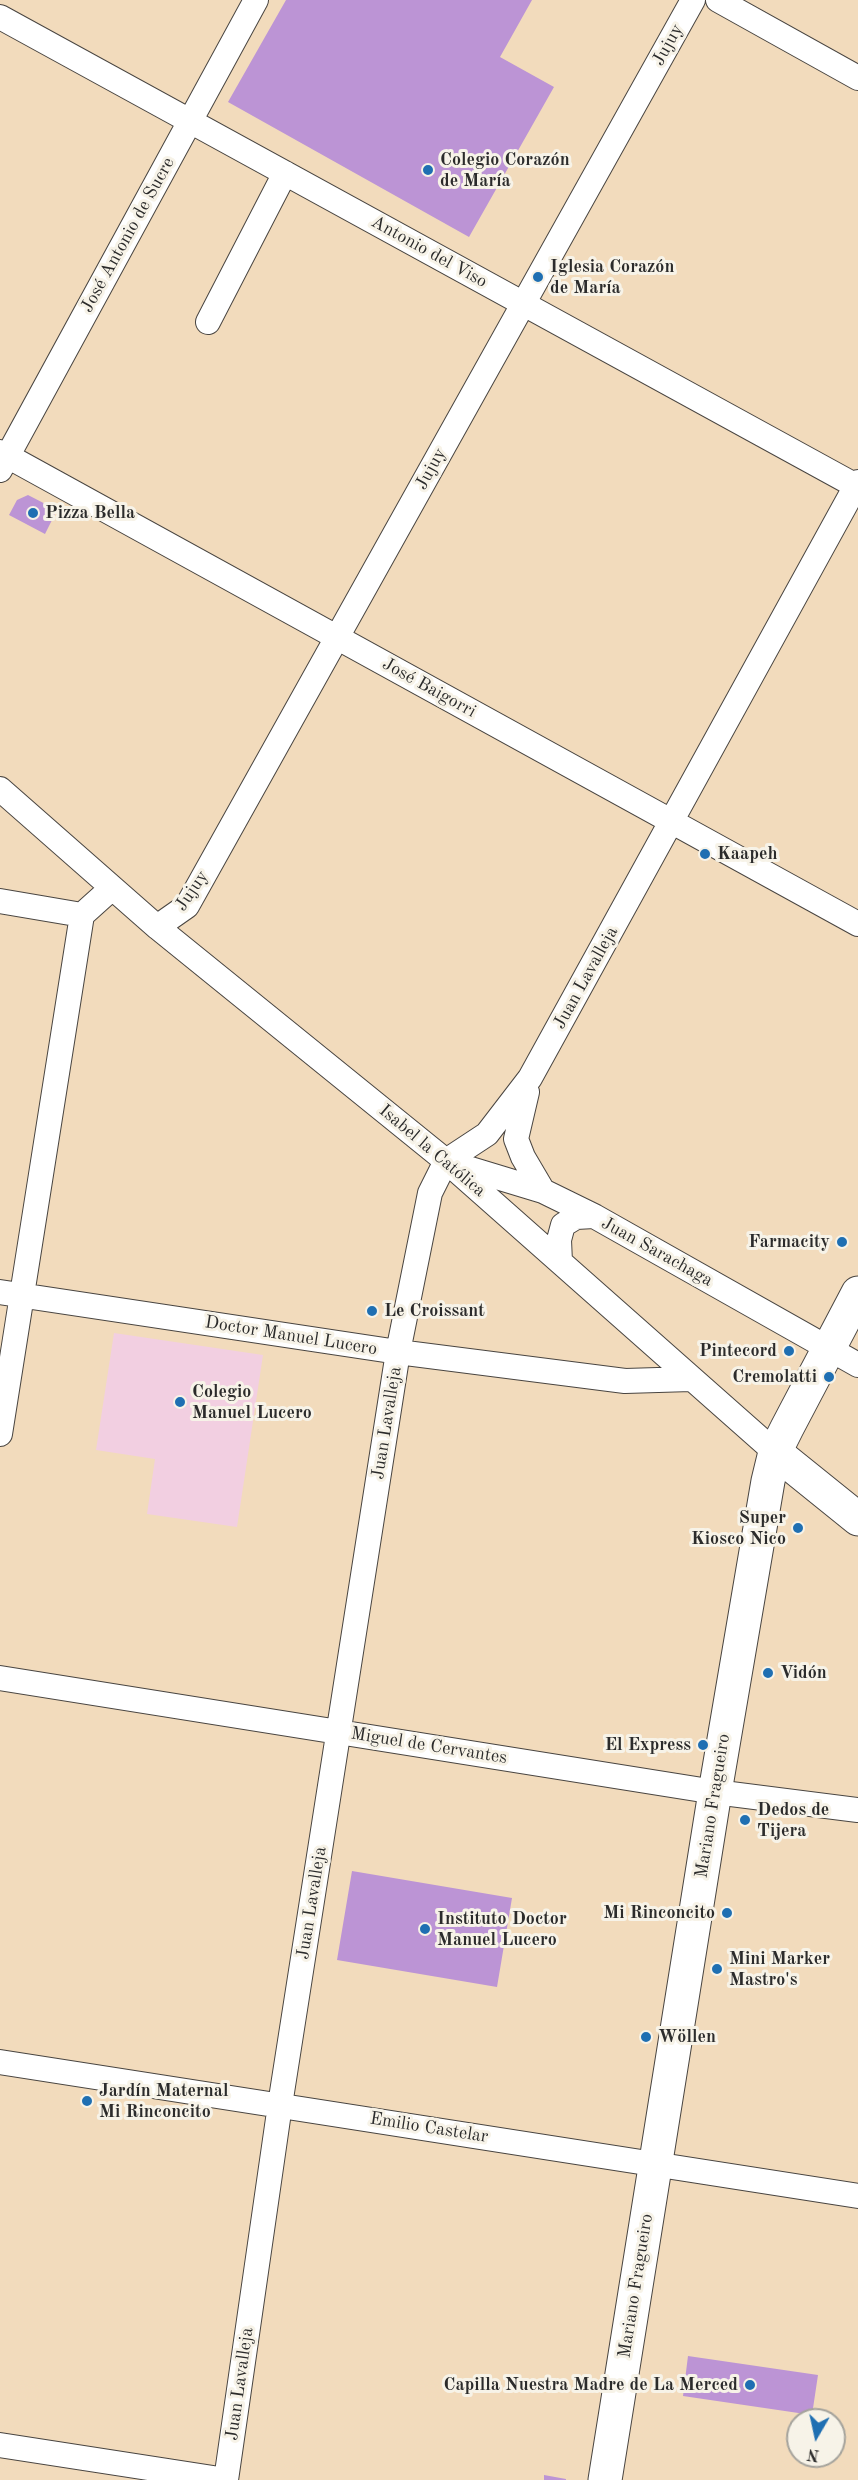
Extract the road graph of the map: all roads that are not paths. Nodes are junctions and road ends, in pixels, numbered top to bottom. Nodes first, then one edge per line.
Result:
1 (256, 0) edge
2 (693, 0) edge
3 (718, 0) edge
4 (0, 17) edge
5 (858, 78) edge
6 (190, 121) junction
7 (285, 173) junction
8 (524, 304) junction
9 (208, 322) dead end
10 (2, 459) edge
11 (857, 485) edge
12 (337, 638) junction
13 (0, 789) edge
14 (672, 822) junction
15 (112, 888) junction
16 (0, 901) edge
17 (82, 915) junction
18 (858, 924) edge
19 (158, 927) junction
20 (530, 1078) junction
21 (446, 1161) junction
22 (543, 1191) junction
23 (594, 1216) junction
24 (560, 1262) junction
25 (858, 1293) edge
26 (11, 1294) edge
27 (828, 1348) junction
28 (399, 1352) junction
29 (858, 1365) edge
30 (691, 1379) junction
31 (0, 1434) edge
32 (775, 1452) junction
33 (858, 1519) edge
34 (0, 1678) edge
35 (339, 1732) junction
36 (715, 1792) junction
37 (858, 1810) edge
38 (0, 2062) edge
39 (280, 2105) junction
40 (655, 2164) junction
41 (858, 2196) edge
42 (0, 2445) edge
43 (226, 2480) edge
44 (605, 2480) edge

1 - 6 street, José Antonio de Sucre
2 - 8 street, Jujuy
3 - 5 street
4 - 6 street, Antonio del Viso
6 - 7 street, Antonio del Viso
6 - 10 street, José Antonio de Sucre
7 - 8 street, Antonio del Viso
7 - 9 street
8 - 11 street, Antonio del Viso
8 - 12 street, Jujuy
10 - 12 street, José Baigorri
11 - 14 street, Juan Lavalleja
12 - 14 street, José Baigorri
12 - 19 street, Jujuy
13 - 15 street, Isabel la Católica
14 - 18 street, José Baigorri
14 - 20 street, Juan Lavalleja
15 - 17 street
15 - 19 street, Isabel la Católica
16 - 17 street
17 - 26 street
19 - 21 street, Isabel la Católica
20 - 21 street, Juan Lavalleja
20 - 22 street
21 - 22 street, Juan Sarachaga
21 - 24 street, Isabel la Católica
21 - 28 street, Juan Lavalleja
22 - 23 street, Juan Sarachaga
23 - 24 street
23 - 27 street, Juan Sarachaga
24 - 30 street, Isabel la Católica
25 - 27 main road, Mariano Fragueiro
26 - 28 street, Doctor Manuel Lucero
26 - 31 street
27 - 29 street, Juan Sarachaga
27 - 32 main road, Mariano Fragueiro
28 - 30 street, Doctor Manuel Lucero
28 - 35 street, Juan Lavalleja
30 - 32 street, Isabel la Católica
32 - 33 main road, Isabel la Católica
32 - 36 main road, Mariano Fragueiro
34 - 35 street, Miguel de Cervantes
35 - 36 street, Miguel de Cervantes
35 - 39 street, Juan Lavalleja
36 - 37 street, Miguel de Cervantes
36 - 40 main road, Mariano Fragueiro
38 - 39 street, Emilio Castelar
39 - 40 street, Emilio Castelar
39 - 43 street, Juan Lavalleja
40 - 41 street, Emilio Castelar
40 - 44 main road, Mariano Fragueiro
42 - 43 street

